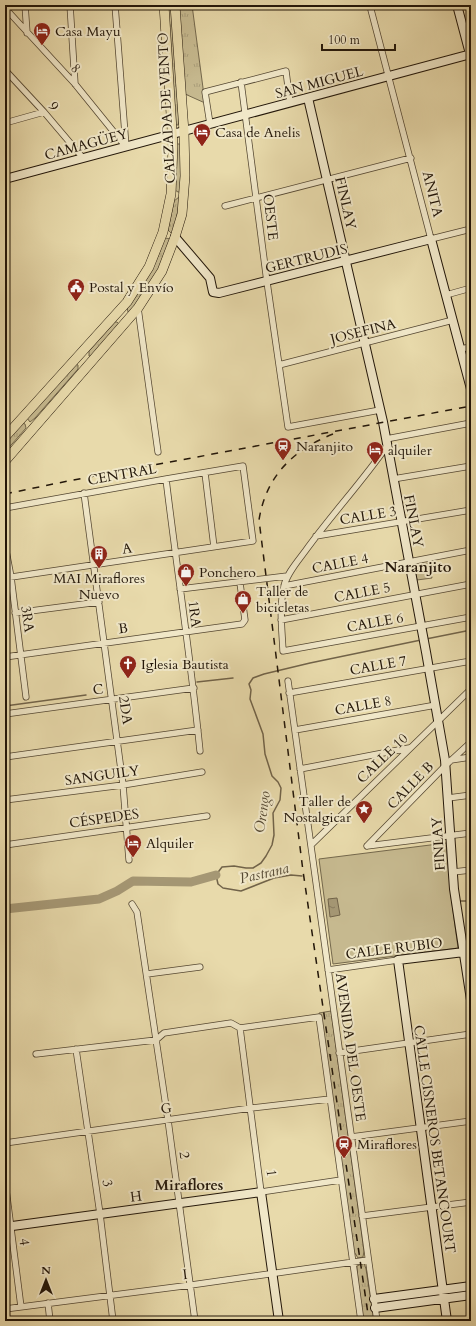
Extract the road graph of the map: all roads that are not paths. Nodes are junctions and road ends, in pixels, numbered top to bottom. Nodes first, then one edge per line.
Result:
1 (25, 5) edge
2 (70, 5) edge
3 (115, 5) edge
4 (164, 5) edge
5 (175, 5) edge
6 (457, 5) edge
7 (370, 6) edge
8 (5, 8) edge
9 (27, 33) junction
10 (470, 54) edge
11 (5, 70) edge
12 (7, 76) edge
13 (389, 76) junction
14 (241, 82) junction
15 (75, 84) junction
16 (308, 98) junction
17 (290, 103) junction
18 (44, 112) junction
19 (245, 115) junction
20 (5, 123) edge
21 (210, 124) junction
22 (184, 132) junction
23 (173, 135) junction
24 (126, 147) junction
25 (83, 158) junction
26 (411, 158) junction
27 (5, 179) edge
28 (328, 180) junction
29 (171, 194) junction
30 (184, 195) junction
31 (256, 198) junction
32 (225, 206) dead end
33 (471, 229) edge
34 (163, 232) junction
35 (175, 237) junction
36 (431, 239) junction
37 (346, 261) junction
38 (267, 282) junction
39 (471, 288) edge
40 (446, 295) junction
41 (138, 308) junction
42 (453, 320) junction
43 (365, 342) junction
44 (471, 347) edge
45 (460, 350) junction
46 (78, 356) junction
47 (279, 365) junction
48 (88, 366) junction
49 (471, 389) edge
50 (380, 410) junction
51 (21, 419) junction
52 (471, 423) edge
53 (33, 428) junction
54 (5, 437) edge
55 (386, 442) junction
56 (158, 452) dead end
57 (5, 460) edge
58 (471, 466) edge
59 (205, 473) junction
60 (166, 479) junction
61 (394, 479) junction
62 (84, 493) junction
63 (5, 508) edge
64 (471, 510) edge
65 (402, 522) junction
66 (316, 536) junction
67 (253, 541) joint
68 (5, 545) edge
69 (214, 546) junction
70 (471, 550) edge
71 (175, 553) junction
72 (409, 561) junction
73 (94, 565) junction
74 (287, 576) junction
75 (8, 578) edge
76 (240, 582) junction
77 (471, 584) edge
78 (284, 586) junction
79 (180, 589) junction
80 (415, 594) junction
81 (99, 602) junction
82 (15, 613) junction
83 (471, 617) edge
84 (281, 620) junction
85 (422, 630) junction
86 (186, 632) junction
87 (104, 643) junction
88 (21, 654) junction
89 (5, 657) edge
90 (471, 661) edge
91 (429, 668) junction
92 (288, 681) dead end
93 (194, 688) junction
94 (471, 689) edge
95 (290, 693) junction
96 (26, 697) dead end
97 (112, 700) junction
98 (436, 705) junction
99 (5, 714) edge
100 (438, 721) junction
101 (198, 730) junction
102 (295, 730) junction
103 (118, 741) junction
104 (471, 742) edge
105 (410, 748) junction
106 (200, 751) dead end
107 (5, 757) edge
108 (471, 757) edge
109 (447, 761) junction
110 (300, 769) junction
111 (202, 772) dead end
112 (124, 784) junction
113 (471, 795) edge
114 (448, 798) junction
115 (5, 800) edge
116 (207, 816) dead end
117 (128, 827) junction
118 (471, 833) edge
119 (450, 836) junction
120 (311, 844) junction
121 (5, 845) edge
122 (129, 860) dead end
123 (471, 870) edge
124 (452, 872) junction
125 (132, 904) dead end
126 (464, 952) junction
127 (398, 960) junction
128 (200, 967) dead end
129 (328, 970) junction
130 (147, 974) junction
131 (471, 1000) edge
132 (240, 1028) junction
133 (471, 1034) edge
134 (156, 1040) junction
135 (409, 1043) junction
136 (76, 1050) junction
137 (340, 1053) junction
138 (36, 1054) dead end
139 (330, 1099) junction
140 (251, 1108) junction
141 (168, 1120) junction
142 (471, 1121) edge
143 (420, 1127) junction
144 (88, 1131) junction
145 (351, 1136) junction
146 (5, 1143) edge
147 (341, 1180) junction
148 (5, 1181) edge
149 (261, 1192) junction
150 (471, 1202) edge
151 (179, 1204) junction
152 (431, 1207) junction
153 (100, 1214) junction
154 (362, 1216) junction
155 (8, 1226) edge
156 (368, 1260) junction
157 (353, 1262) junction
158 (272, 1274) junction
159 (191, 1285) junction
160 (471, 1286) edge
161 (443, 1290) junction
162 (110, 1295) junction
163 (471, 1295) edge
164 (374, 1299) junction
165 (444, 1299) junction
166 (48, 1304) junction
167 (21, 1307) junction
168 (375, 1308) junction
169 (5, 1309) edge
170 (50, 1321) edge
171 (113, 1321) edge
172 (196, 1321) edge
173 (279, 1321) edge
174 (361, 1321) edge
175 (377, 1321) edge
176 (447, 1321) edge

1 - 9 street
2 - 15 street
3 - 24 street
4 - 23 main road, CALZADA DE VENTO
5 - 22 main road, CALZADA DE VENTO
6 - 10 street
7 - 13 street, ANITA
8 - 9 street, 8
9 - 15 street, 8
10 - 13 street, SAN MIGUEL
11 - 12 street, 9
12 - 18 street, 9
13 - 16 street, SAN MIGUEL
13 - 26 street, ANITA
14 - 17 street
14 - 19 street, OESTE
14 - 21 street
15 - 24 street, 8
16 - 17 street, SAN MIGUEL
16 - 28 street, FINLAY
17 - 19 street, SAN MIGUEL
18 - 20 street
18 - 25 street, 9
19 - 21 street, SAN MIGUEL
19 - 31 street, OESTE
21 - 22 street, SAN MIGUEL
22 - 23 street, SAN MIGUEL
22 - 30 main road, CALZADA DE VENTO
23 - 24 street, CAMAGÜEY
23 - 29 main road, CALZADA DE VENTO
24 - 25 street, CAMAGÜEY
25 - 27 street, CAMAGÜEY
26 - 28 street
26 - 36 street, ANITA
28 - 31 street
28 - 37 street, FINLAY
29 - 30 main road
29 - 34 main road, CALZADA DE VENTO
30 - 35 main road, CALZADA DE VENTO
31 - 32 street
31 - 38 street, OESTE
33 - 36 street, GERTRUDIS
34 - 35 main road
34 - 46 main road, CALZADA DE VENTO
35 - 38 street, GERTRUDIS
35 - 41 main road, CALZADA DE VENTO
36 - 37 street, GERTRUDIS
36 - 40 street, ANITA
37 - 38 street, GERTRUDIS
37 - 43 street, FINLAY
38 - 47 street, OESTE
39 - 40 street
40 - 42 street, ANITA
41 - 48 main road, CALZADA DE VENTO
41 - 56 street
42 - 43 street, JOSEFINA
42 - 45 street, ANITA
43 - 47 street, JOSEFINA
43 - 50 street, FINLAY
44 - 45 street
45 - 49 street, ANITA
46 - 48 main road
46 - 51 main road, CALZADA DE VENTO
47 - 50 street, OESTE
48 - 53 main road, CALZADA DE VENTO
50 - 55 street, FINLAY
51 - 53 main road
51 - 54 main road, CALZADA DE VENTO
52 - 55 street
53 - 57 main road, CALZADA DE VENTO
55 - 61 street, FINLAY
55 - 66 street
58 - 61 street
59 - 60 street, CENTRAL
59 - 67 street, CENTRAL
59 - 69 street
60 - 62 street, CENTRAL
60 - 71 street, 1RA
61 - 65 street, FINLAY
62 - 63 street, CENTRAL
62 - 73 street, 2DA
64 - 65 street, CALLE 3
65 - 66 street, CALLE 3
65 - 72 street, FINLAY
66 - 74 street
67 - 69 street, A
68 - 75 street, 3RA
69 - 71 street, A
70 - 72 street, CALLE 4
71 - 73 street, A
71 - 79 street, 1RA
72 - 78 street, CALLE 4
72 - 80 street, FINLAY
73 - 75 street, A
73 - 81 street, 2DA
74 - 76 street
74 - 78 street
75 - 82 street, 3RA
76 - 79 street
76 - 86 street, B
77 - 80 street, CALLE 5
78 - 84 street
79 - 86 street, 1RA
80 - 84 street, CALLE 5
80 - 85 street, FINLAY
81 - 82 street
81 - 87 street, 2DA
82 - 88 street, 3RA
83 - 85 street, CALLE 6
84 - 85 street, CALLE 6
85 - 91 street, FINLAY
86 - 87 street, B
86 - 93 street, 1RA
87 - 88 street, B
87 - 97 street, 2DA
88 - 89 street, B
88 - 96 street, 3RA
90 - 91 street, CALLE 7
91 - 95 street, CALLE 7
91 - 98 street, FINLAY
92 - 95 street, AVENIDA DEL OESTE
93 - 97 street, C
93 - 101 street, 1RA
94 - 100 street, CALLE 10
95 - 102 street, AVENIDA DEL OESTE
97 - 99 street, C
97 - 103 street, 2DA
98 - 100 street, FINLAY
98 - 102 street, CALLE 8
100 - 105 street, CALLE 10
100 - 109 street, FINLAY
101 - 103 street
101 - 106 street, 1RA
102 - 110 street, AVENIDA DEL OESTE
103 - 107 street
103 - 112 street, 2DA
104 - 109 street, CALLE B
105 - 110 street
105 - 120 street, CALLE 10
108 - 109 street
109 - 114 street, FINLAY
109 - 119 street, CALLE B
110 - 120 street, AVENIDA DEL OESTE
111 - 112 street, SANGUILY
112 - 115 street, SANGUILY
112 - 117 street, 2DA
113 - 114 street
114 - 119 street, FINLAY
116 - 117 street, CÉSPEDES
117 - 121 street, CÉSPEDES
117 - 122 street, 2DA
118 - 119 street
119 - 124 street, FINLAY
120 - 129 street, AVENIDA DEL OESTE
123 - 124 street
124 - 126 street, FINLAY
125 - 130 street
126 - 127 street, CALLE RUBIO
126 - 131 street, FINLAY
127 - 129 street, CALLE RUBIO
127 - 135 street, CALLE CISNEROS BETANCOURT
128 - 130 street
129 - 137 street, AVENIDA DEL OESTE
130 - 134 street
132 - 134 street
132 - 139 street, AVENIDA DEL OESTE
132 - 140 street, 1
133 - 135 street
134 - 136 street
134 - 141 street, 2
135 - 137 street
135 - 143 street, CALLE CISNEROS BETANCOURT
136 - 138 street
136 - 144 street, 3
137 - 145 street, AVENIDA DEL OESTE
139 - 140 street, G
139 - 147 street, AVENIDA DEL OESTE
140 - 141 street, G
140 - 149 street, 1
141 - 144 street, G
141 - 151 street, 2
142 - 143 street
143 - 145 street
143 - 152 street, CALLE CISNEROS BETANCOURT
144 - 146 street, G
144 - 153 street, 3
145 - 154 street, AVENIDA DEL OESTE
147 - 149 street, H
147 - 157 street, AVENIDA DEL OESTE
148 - 155 street, 4
149 - 151 street, H
149 - 158 street, 1
150 - 152 street
151 - 153 street, H
151 - 159 street, 2
152 - 154 street
152 - 161 street, CALLE CISNEROS BETANCOURT
153 - 155 street, H
153 - 162 street, 3
154 - 156 street, AVENIDA DEL OESTE
155 - 167 street, 4
156 - 157 street, I
156 - 164 street, AVENIDA DEL OESTE
157 - 158 street, I
157 - 174 street, AVENIDA DEL OESTE
158 - 159 street, I
158 - 173 street, 1
159 - 162 street, I
159 - 172 street, 2
160 - 161 street
161 - 164 street
161 - 165 street, CALLE CISNEROS BETANCOURT
162 - 166 street, I
162 - 171 street, 3
163 - 165 street
164 - 168 street, AVENIDA DEL OESTE
165 - 168 street
165 - 176 street, CALLE CISNEROS BETANCOURT
166 - 167 street, I
166 - 170 street
167 - 169 street, I
168 - 175 street, AVENIDA DEL OESTE

